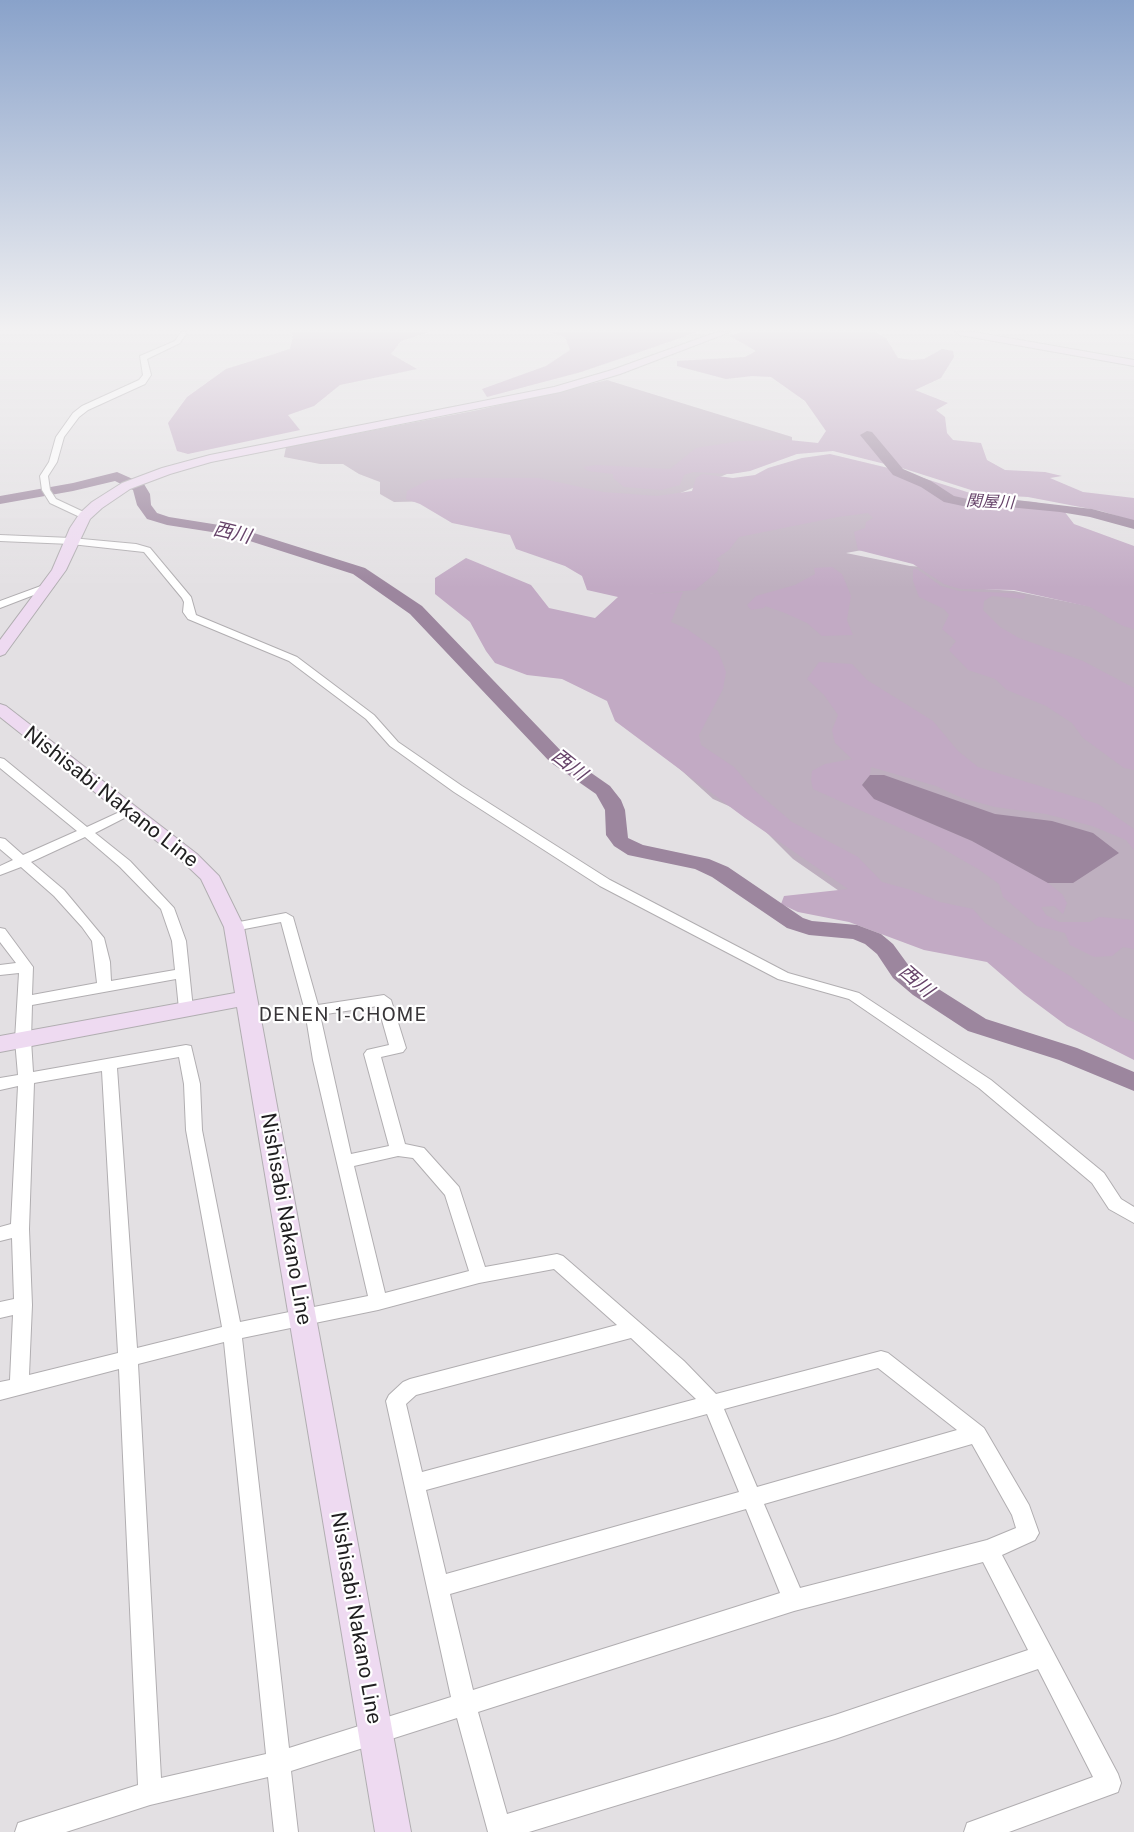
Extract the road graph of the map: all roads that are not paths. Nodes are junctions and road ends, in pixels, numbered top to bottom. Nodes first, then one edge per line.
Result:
1 (74, 417) edge
2 (418, 417) edge
3 (85, 516) junction
4 (0, 538) edge
5 (71, 541) junction
6 (48, 586) junction
7 (0, 605) edge
8 (0, 651) edge
9 (0, 709) edge
10 (0, 762) edge
11 (130, 812) junction
12 (84, 832) junction
13 (0, 842) edge
14 (23, 860) junction
15 (0, 871) edge
16 (234, 927) junction
17 (0, 932) edge
18 (26, 967) junction
19 (0, 970) edge
20 (183, 973) junction
21 (104, 987) junction
22 (248, 998) junction
23 (25, 1001) junction
24 (186, 1009) junction
25 (312, 1011) junction
26 (23, 1040) junction
27 (0, 1044) edge
28 (109, 1064) junction
29 (26, 1079) junction
30 (0, 1084) edge
31 (398, 1150) junction
32 (346, 1162) junction
33 (1134, 1216) edge
34 (20, 1229) junction
35 (0, 1234) edge
36 (479, 1276) junction
37 (378, 1302) junction
38 (23, 1305) junction
39 (0, 1310) edge
40 (303, 1318) junction
41 (633, 1329) junction
42 (232, 1332) junction
43 (128, 1358) junction
44 (19, 1386) junction
45 (0, 1390) edge
46 (712, 1403) junction
47 (977, 1434) junction
48 (415, 1483) junction
49 (754, 1498) junction
50 (988, 1550) junction
51 (438, 1587) junction
52 (794, 1600) junction
53 (1042, 1656) junction
54 (464, 1703) junction
55 (376, 1734) junction
56 (279, 1763) junction
57 (150, 1793) junction
58 (499, 1831) edge
59 (27, 1832) edge
60 (286, 1832) edge
61 (393, 1832) edge
62 (976, 1832) edge

1 - 3 street
2 - 3 main road
3 - 5 main road
4 - 5 street
5 - 6 main road
5 - 33 street
6 - 7 street
6 - 8 main road
9 - 11 main road, Nishisabi Nakano Line
10 - 12 street
11 - 12 street
11 - 16 main road, Nishisabi Nakano Line
12 - 14 street
12 - 20 street
13 - 14 street
14 - 15 street
14 - 21 street
16 - 22 main road, Nishisabi Nakano Line
16 - 25 street
17 - 18 street
18 - 19 street
18 - 23 street
20 - 21 street
20 - 24 street
21 - 23 street
22 - 24 main road
22 - 40 main road, Nishisabi Nakano Line
23 - 26 street
24 - 26 main road
25 - 31 street
25 - 32 street
26 - 27 main road
26 - 29 street
28 - 29 street
28 - 42 street
28 - 43 street
29 - 30 street
29 - 34 street
31 - 32 street
31 - 36 street
32 - 37 street
34 - 35 street
34 - 38 street
36 - 37 street
36 - 41 street
37 - 40 street
38 - 39 street
38 - 44 street
40 - 42 street
40 - 55 main road, Nishisabi Nakano Line
41 - 46 street
41 - 48 street
42 - 43 street
42 - 56 street
43 - 44 street
43 - 57 street
44 - 45 street
46 - 47 street
46 - 48 street
46 - 49 street
47 - 49 street
47 - 50 street
48 - 51 street
49 - 51 street
49 - 52 street
50 - 52 street
50 - 53 street
51 - 54 street
52 - 54 street
53 - 58 street
53 - 62 street
54 - 55 street
54 - 58 street
55 - 56 street
55 - 61 main road, Nishisabi Nakano Line
56 - 57 street
56 - 60 street
57 - 59 street

